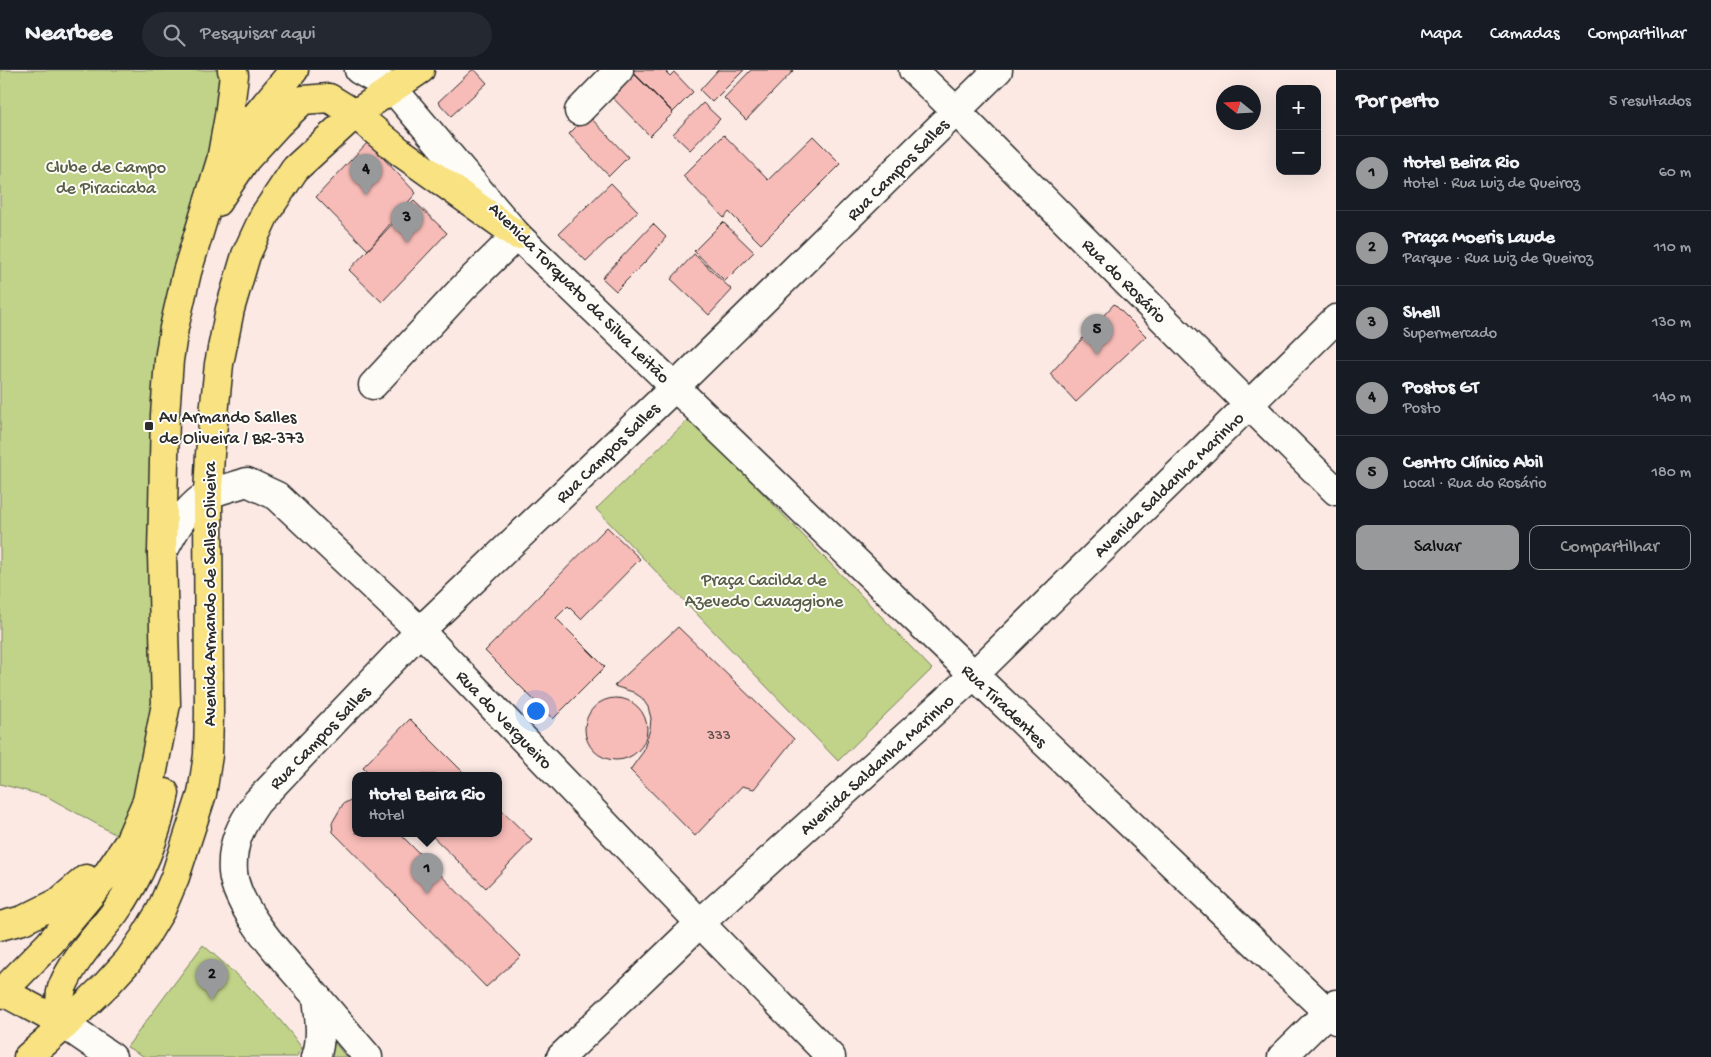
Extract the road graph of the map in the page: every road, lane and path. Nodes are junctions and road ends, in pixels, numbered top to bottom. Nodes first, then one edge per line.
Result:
1 (232, 70) edge
2 (294, 70) edge
3 (360, 70) edge
4 (420, 70) edge
5 (619, 70) edge
6 (913, 70) edge
7 (998, 70) edge
8 (393, 89) junction
9 (579, 111) dead end
10 (956, 111) junction
11 (355, 114) junction
12 (222, 157) junction
13 (201, 224) junction
14 (517, 235) junction
15 (1336, 319) edge
16 (372, 386) dead end
17 (675, 387) junction
18 (1249, 406) junction
19 (1336, 491) edge
20 (208, 494) junction
21 (162, 554) junction
22 (420, 631) junction
23 (974, 675) junction
24 (166, 704) junction
25 (129, 842) junction
26 (700, 923) junction
27 (0, 926) edge
28 (1, 992) edge
29 (317, 997) junction
30 (1333, 1012) edge
31 (65, 1025) junction
32 (28, 1057) edge
33 (112, 1057) edge
34 (316, 1057) edge
35 (368, 1057) edge
36 (560, 1057) edge
37 (831, 1057) edge
38 (1282, 1057) edge

1 - 12 main road
2 - 12 main road
3 - 8 street, Avenida Torquato da Silva Leitão
4 - 8 main road
5 - 9 street
6 - 10 street, Rua do Rosário
7 - 10 street, Rua Campos Salles
8 - 11 main road, Avenida Armando de Salles Oliveira
8 - 14 street, Avenida Torquato da Silva Leitão
10 - 17 street, Rua Campos Salles
10 - 18 street, Rua do Rosário
11 - 13 main road
11 - 14 main road
11 - 20 main road, Avenida Armando de Salles Oliveira
12 - 13 main road
13 - 21 main road
14 - 16 street
14 - 17 street, Avenida Torquato da Silva Leitão
15 - 18 street, Avenida Saldanha Marinho
17 - 22 street, Rua Campos Salles
17 - 23 street, Rua Tiradentes
18 - 19 street, Rua do Rosário
18 - 23 street, Avenida Saldanha Marinho
20 - 21 street, Rua do Vergueiro
20 - 22 street, Rua do Vergueiro
20 - 31 main road, Avenida Armando de Salles Oliveira
21 - 24 main road
22 - 26 street, Rua do Vergueiro
22 - 29 street, Rua Campos Salles
23 - 26 street, Avenida Saldanha Marinho
23 - 30 street, Rua Tiradentes
24 - 25 main road
24 - 31 main road
25 - 27 main road
25 - 28 main road
26 - 36 street, Avenida Saldanha Marinho
26 - 37 street, Rua do Vergueiro
28 - 31 main road
29 - 34 street
29 - 35 street, Rua Campos Salles
30 - 38 street
31 - 32 main road, Avenida Armando de Salles Oliveira
31 - 33 street

